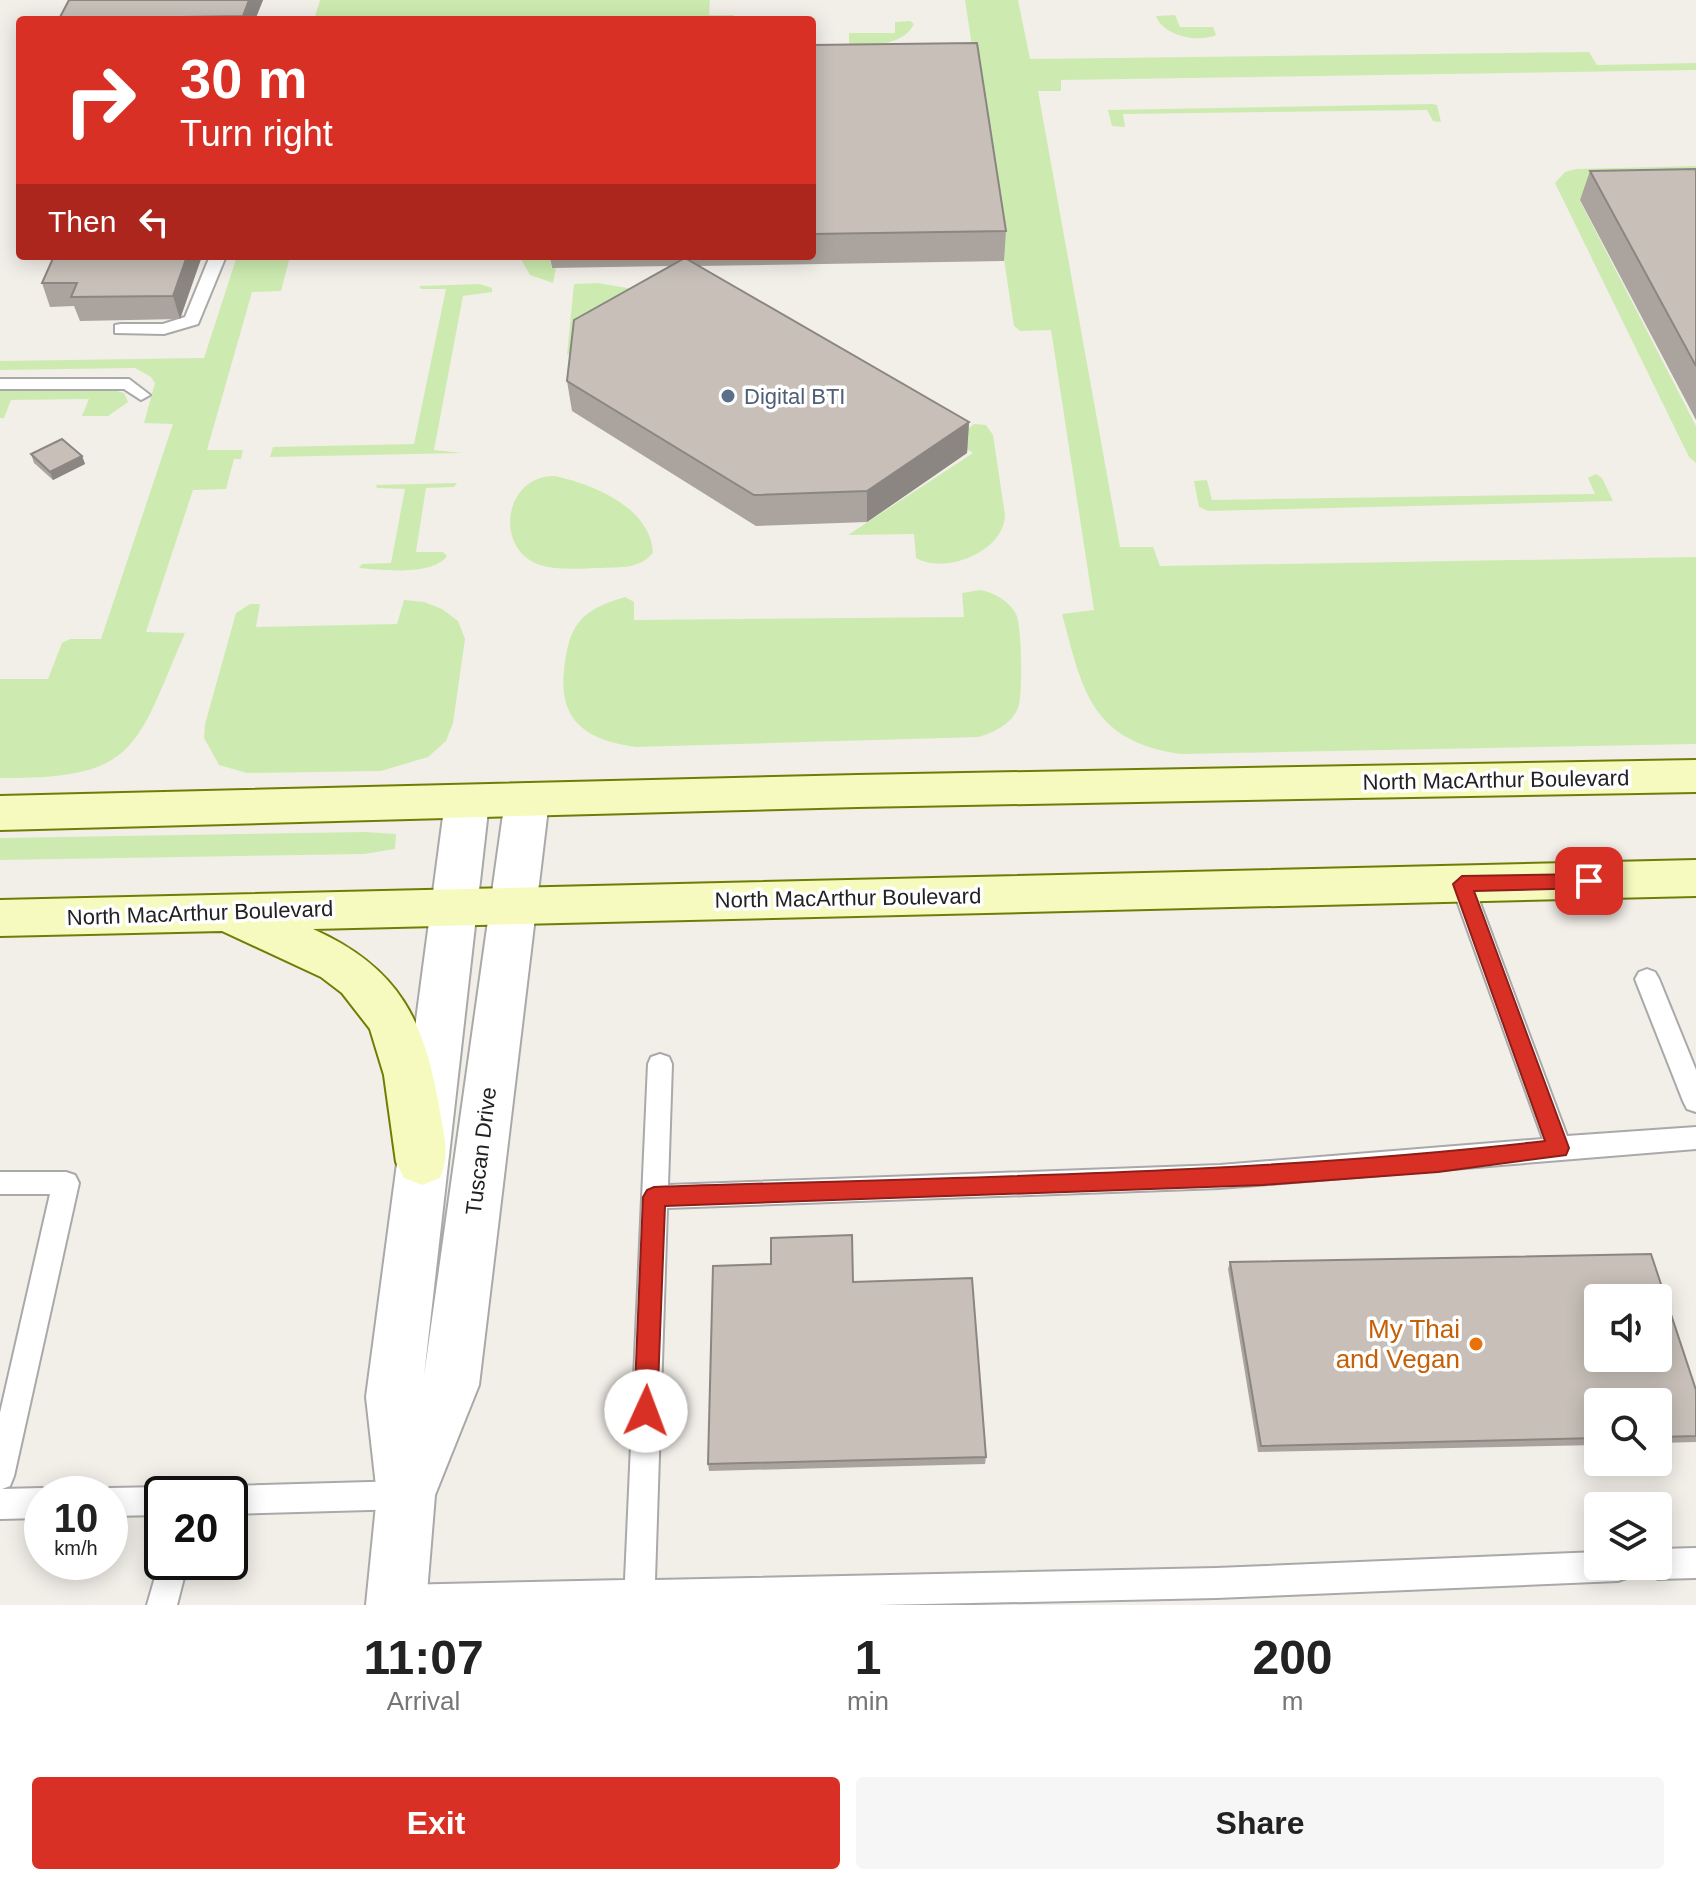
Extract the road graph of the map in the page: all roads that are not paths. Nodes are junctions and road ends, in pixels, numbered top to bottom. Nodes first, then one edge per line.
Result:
1 (216, 260) edge
2 (121, 329) edge
3 (0, 384) edge
4 (141, 395) dead end
5 (1696, 776) edge
6 (527, 800) junction
7 (467, 802) junction
8 (0, 813) edge
9 (1696, 878) edge
10 (1462, 884) junction
11 (453, 906) junction
12 (513, 906) junction
13 (218, 912) junction
14 (0, 918) edge
15 (1647, 979) dead end
16 (660, 1064) dead end
17 (1696, 1101) edge
18 (1696, 1138) edge
19 (1559, 1148) junction
20 (422, 1162) junction
21 (0, 1183) edge
22 (654, 1197) junction
23 (0, 1476) edge
24 (406, 1495) junction
25 (248, 1499) edge
26 (24, 1503) edge
27 (0, 1504) edge
28 (1696, 1563) edge
29 (1672, 1564) edge
30 (1584, 1567) edge
31 (168, 1580) edge
32 (639, 1595) junction
33 (396, 1603) edge
34 (162, 1605) edge

1 - 2 lane
3 - 4 lane
5 - 6 main road, North MacArthur Boulevard
6 - 7 main road, North MacArthur Boulevard
6 - 12 street, Tuscan Drive
7 - 8 main road, North MacArthur Boulevard
7 - 11 street, Tuscan Drive
9 - 10 main road, North MacArthur Boulevard
10 - 12 main road, North MacArthur Boulevard
10 - 19 lane
11 - 12 main road, North MacArthur Boulevard
11 - 13 main road, North MacArthur Boulevard
11 - 20 street, Tuscan Drive
12 - 24 street, Tuscan Drive
13 - 14 main road, North MacArthur Boulevard
13 - 20 main road
15 - 17 lane
16 - 22 lane
18 - 19 lane
19 - 22 lane
20 - 24 street, Tuscan Drive
21 - 23 lane
22 - 32 lane
24 - 25 lane
24 - 33 street, Tuscan Drive
26 - 27 lane
28 - 29 lane
30 - 32 lane
31 - 34 lane
32 - 33 lane

